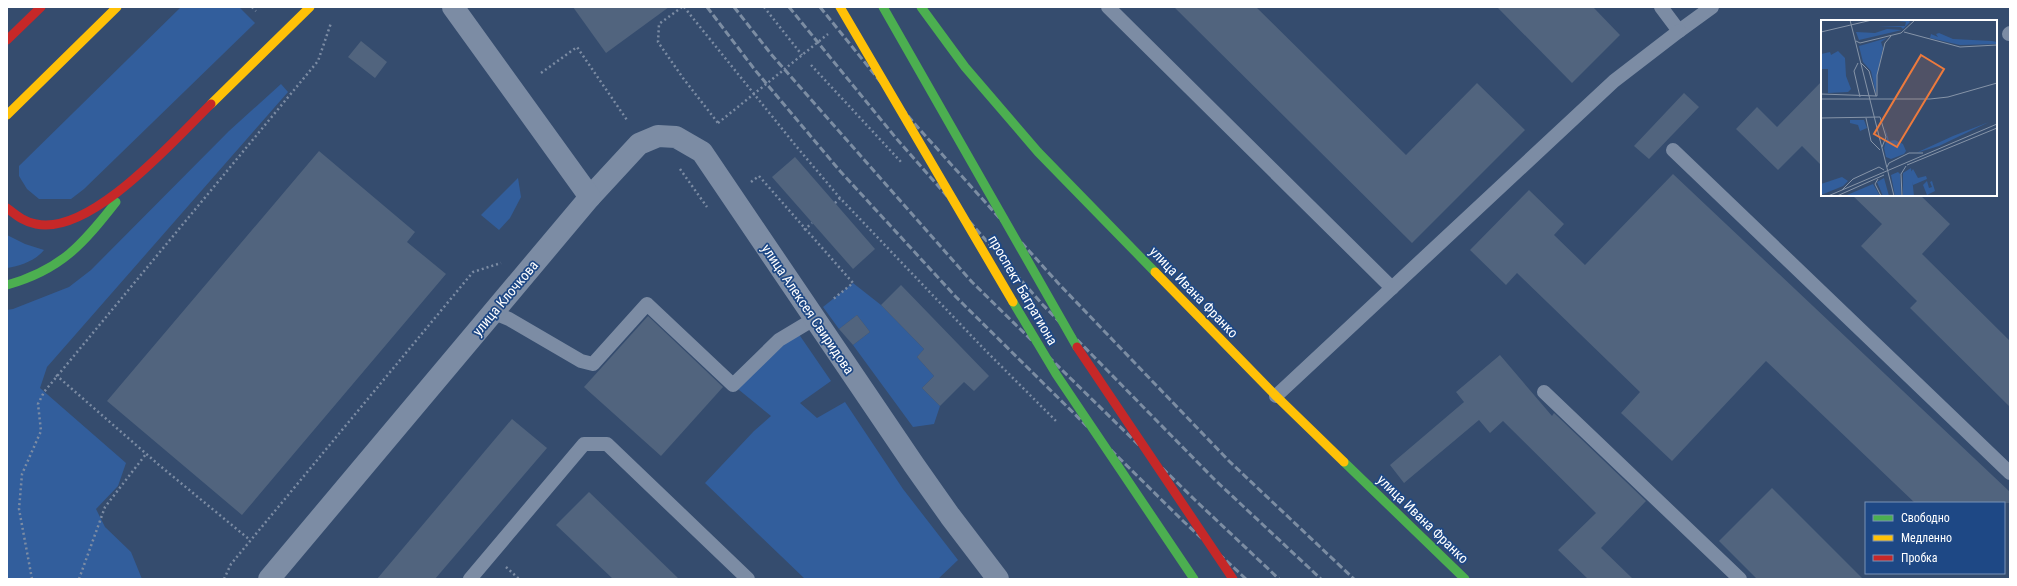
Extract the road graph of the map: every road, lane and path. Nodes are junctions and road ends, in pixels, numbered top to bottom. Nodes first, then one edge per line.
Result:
1 (41, 7) edge
2 (117, 7) edge
3 (252, 7) edge
4 (310, 7) edge
5 (453, 7) edge
6 (683, 7) edge
7 (764, 7) edge
8 (840, 7) edge
9 (883, 7) edge
10 (921, 7) edge
11 (1108, 7) edge
12 (1661, 7) edge
13 (1712, 7) edge
14 (256, 11) dead end
15 (332, 23) dead end
16 (832, 31) dead end
17 (1679, 31) junction
18 (7, 40) edge
19 (802, 55) junction
20 (811, 66) dead end
21 (541, 73) dead end
22 (7, 115) edge
23 (627, 120) dead end
24 (1673, 150) dead end
25 (907, 169) dead end
26 (750, 183) dead end
27 (130, 184) junction
28 (590, 197) junction
29 (840, 198) junction
30 (835, 203) dead end
31 (7, 208) edge
32 (812, 223) dead end
33 (804, 230) junction
34 (504, 262) dead end
35 (7, 285) edge
36 (1392, 288) junction
37 (829, 303) dead end
38 (492, 312) junction
39 (814, 319) junction
40 (56, 375) junction
41 (1544, 392) dead end
42 (1276, 396) junction
43 (1062, 427) dead end
44 (146, 454) junction
45 (2010, 473) edge
46 (250, 540) junction
47 (32, 579) edge
48 (79, 579) edge
49 (224, 579) edge
50 (269, 579) edge
51 (470, 579) edge
52 (748, 579) edge
53 (998, 579) edge
54 (1194, 579) edge
55 (1233, 579) edge
56 (1465, 579) edge
57 (1740, 579) edge

1 - 18 main road
2 - 22 main road
3 - 14 path
4 - 27 main road
5 - 28 street
6 - 19 path, bridge
6 - 29 path
7 - 19 path
8 - 54 main road, проспект Багратиона, bridge
9 - 55 main road, проспект Багратиона, bridge
10 - 42 main road, улица Ивана Франко
11 - 36 lane
12 - 17 lane
13 - 17 lane
15 - 40 path
16 - 19 path, bridge
17 - 36 lane
20 - 25 path
21 - 23 path
24 - 45 lane
26 - 33 path
27 - 31 main road
27 - 35 main road
28 - 38 street, улица Клочкова
28 - 39 street, улица Алексея Свиридова
29 - 30 path
29 - 43 path
32 - 33 path
33 - 37 path
34 - 46 path
36 - 42 lane
38 - 39 lane
38 - 50 street, улица Клочкова
39 - 53 street, улица Алексея Свиридова
40 - 44 path
40 - 47 path
41 - 57 lane
42 - 56 main road, улица Ивана Франко
44 - 46 path
44 - 48 path
46 - 49 path
51 - 52 lane

